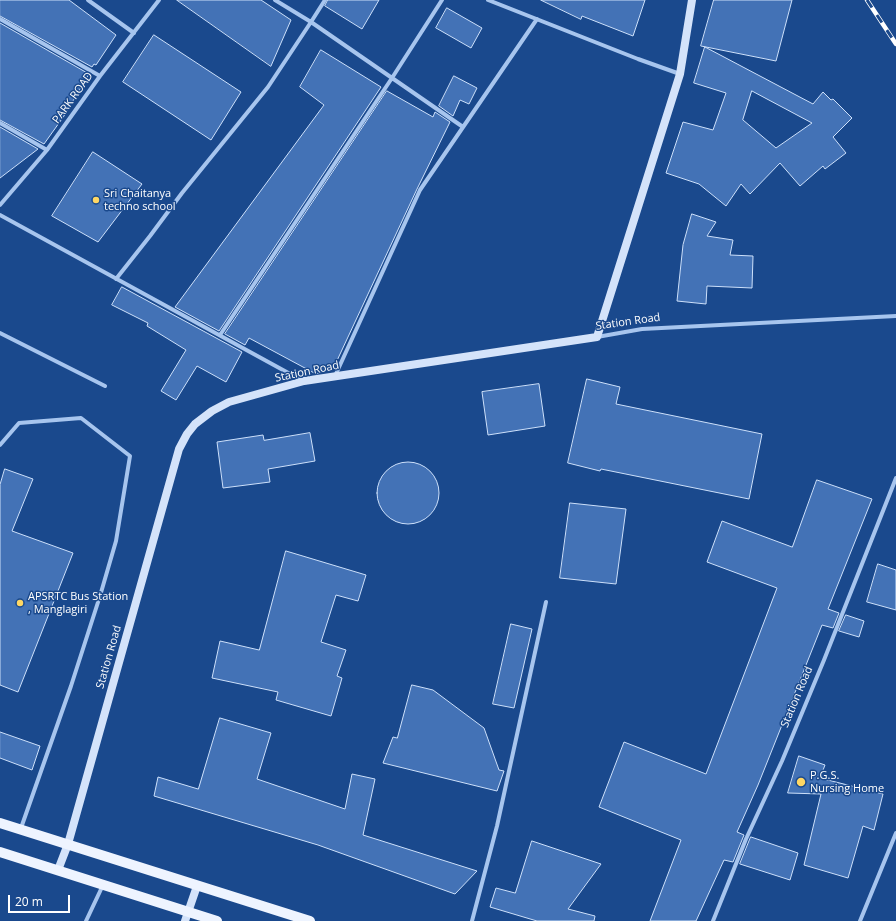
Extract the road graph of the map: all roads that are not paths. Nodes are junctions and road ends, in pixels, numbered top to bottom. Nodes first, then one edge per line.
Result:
1 (88, 0) edge
2 (159, 0) edge
3 (275, 0) edge
4 (325, 0) edge
5 (442, 0) edge
6 (488, 0) edge
7 (692, 0) edge
8 (0, 19) edge
9 (537, 19) junction
10 (311, 22) junction
11 (134, 33) junction
12 (680, 74) junction
13 (100, 76) junction
14 (392, 78) junction
15 (0, 123) edge
16 (463, 127) junction
17 (47, 150) junction
18 (0, 205) edge
19 (0, 215) edge
20 (116, 279) junction
21 (896, 316) edge
22 (0, 333) edge
23 (220, 335) junction
24 (597, 337) junction
25 (334, 376) junction
26 (304, 381) junction
27 (105, 386) dead end
28 (0, 445) edge
29 (896, 478) edge
30 (546, 602) dead end
31 (0, 823) edge
32 (21, 830) junction
33 (896, 833) edge
34 (68, 844) junction
35 (0, 852) edge
36 (58, 870) junction
37 (103, 884) junction
38 (197, 886) junction
39 (186, 916) edge
40 (86, 921) edge
41 (217, 921) edge
42 (310, 921) edge
43 (472, 921) edge
44 (713, 921) edge
45 (860, 921) edge

1 - 11 street
2 - 11 street, PARK ROAD
3 - 10 street
4 - 10 street
5 - 14 street
6 - 9 street
7 - 12 street
8 - 13 street
9 - 12 street
9 - 16 street
10 - 14 street
10 - 20 street
11 - 13 street, PARK ROAD
12 - 24 street
13 - 17 street, PARK ROAD
14 - 16 street
14 - 23 street
15 - 17 street
16 - 25 street
17 - 18 street, PARK ROAD
19 - 20 street
20 - 23 street
21 - 24 street, Station Road
22 - 27 street
23 - 26 street
24 - 25 street, Station Road
25 - 26 street, Station Road
26 - 34 street, Station Road
28 - 32 street
29 - 44 street, Station Road
30 - 43 street
31 - 32 main road
32 - 34 main road
33 - 45 street
34 - 36 street, Station Road
34 - 38 main road
35 - 36 main road
36 - 37 main road
37 - 39 main road
37 - 40 street
38 - 39 street
38 - 42 main road
39 - 41 main road

